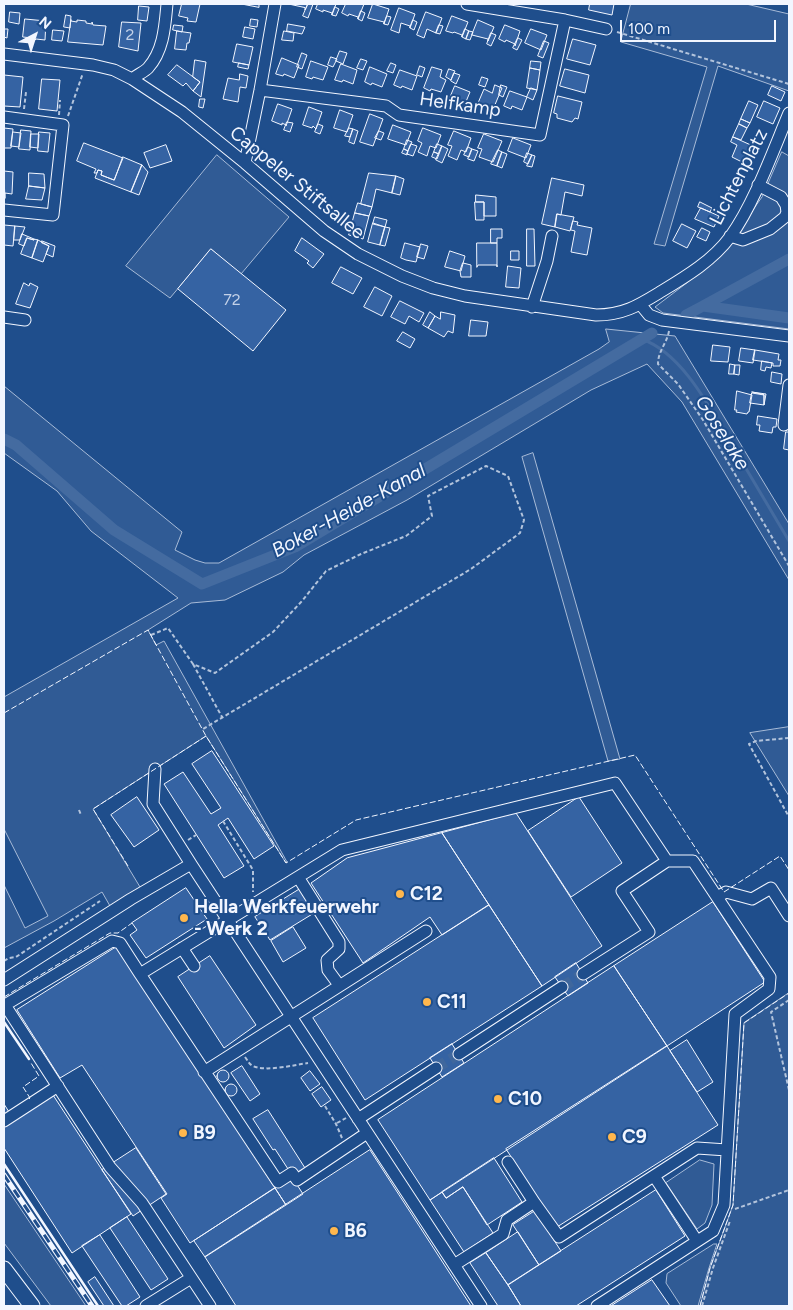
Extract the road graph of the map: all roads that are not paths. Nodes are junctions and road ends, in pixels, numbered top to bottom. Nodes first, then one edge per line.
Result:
1 (167, 4) edge
2 (274, 4) edge
3 (467, 4) edge
4 (565, 20) junction
5 (606, 29) road end
6 (4, 54) edge
7 (132, 79) junction
8 (260, 90) junction
9 (789, 113) edge
10 (4, 118) edge
11 (245, 163) junction
12 (758, 185) junction
13 (4, 210) edge
14 (552, 236) dead end
15 (730, 236) junction
16 (640, 304) junction
17 (532, 307) junction
18 (4, 317) edge
19 (25, 320) dead end
20 (789, 336) edge
21 (789, 385) edge
22 (784, 425) dead end
23 (155, 769) dead end
24 (667, 861) junction
25 (191, 864) junction
26 (298, 877) junction
27 (717, 897) junction
28 (789, 916) edge
29 (228, 920) junction
30 (426, 932) dead end
31 (182, 948) junction
32 (194, 966) dead end
33 (140, 974) junction
34 (583, 974) tunnel mouth
35 (4, 980) edge
36 (339, 985) junction
37 (562, 987) tunnel mouth
38 (4, 1006) edge
39 (291, 1016) junction
40 (459, 1054) tunnel mouth
41 (436, 1068) tunnel mouth
42 (204, 1072) junction
43 (58, 1086) junction
44 (358, 1118) junction
45 (4, 1121) edge
46 (368, 1133) junction
47 (727, 1150) junction
48 (508, 1162) dead end
49 (654, 1176) junction
50 (534, 1202) junction
51 (697, 1241) junction
52 (454, 1265) junction
53 (4, 1269) edge
54 (191, 1278) junction
55 (32, 1306) edge
56 (146, 1306) edge
57 (210, 1306) edge
58 (481, 1306) edge
59 (597, 1306) edge

1 - 7 street
2 - 8 street
3 - 4 street
4 - 5 street
4 - 8 street, Helfkamp
6 - 7 street, Cappeler Stiftsallee
7 - 11 street, Cappeler Stiftsallee
8 - 11 street
9 - 12 street, Lichtenplatz
10 - 13 street
11 - 17 street, Cappeler Stiftsallee
12 - 15 street, Lichtenplatz
12 - 15 street
14 - 17 street
15 - 16 street, Lichtenplatz
16 - 17 street, Cappeler Stiftsallee
16 - 20 street
18 - 19 street
21 - 22 street
23 - 25 street
24 - 26 street
24 - 27 street
24 - 34 street
25 - 29 street
25 - 35 street
26 - 29 street
26 - 36 street
27 - 28 street
27 - 47 street
29 - 31 street
29 - 39 street
30 - 36 street
31 - 32 street
31 - 33 street
33 - 38 street
33 - 42 street
36 - 39 street
37 - 40 street
38 - 43 street
39 - 42 street
39 - 44 street
41 - 44 street
42 - 46 street
43 - 45 street
43 - 54 street
44 - 46 street
46 - 52 street
47 - 49 street
47 - 51 street
48 - 50 street
49 - 50 street
49 - 51 street
50 - 52 street
51 - 59 street
52 - 58 street
53 - 55 main road
54 - 56 street
54 - 57 street

